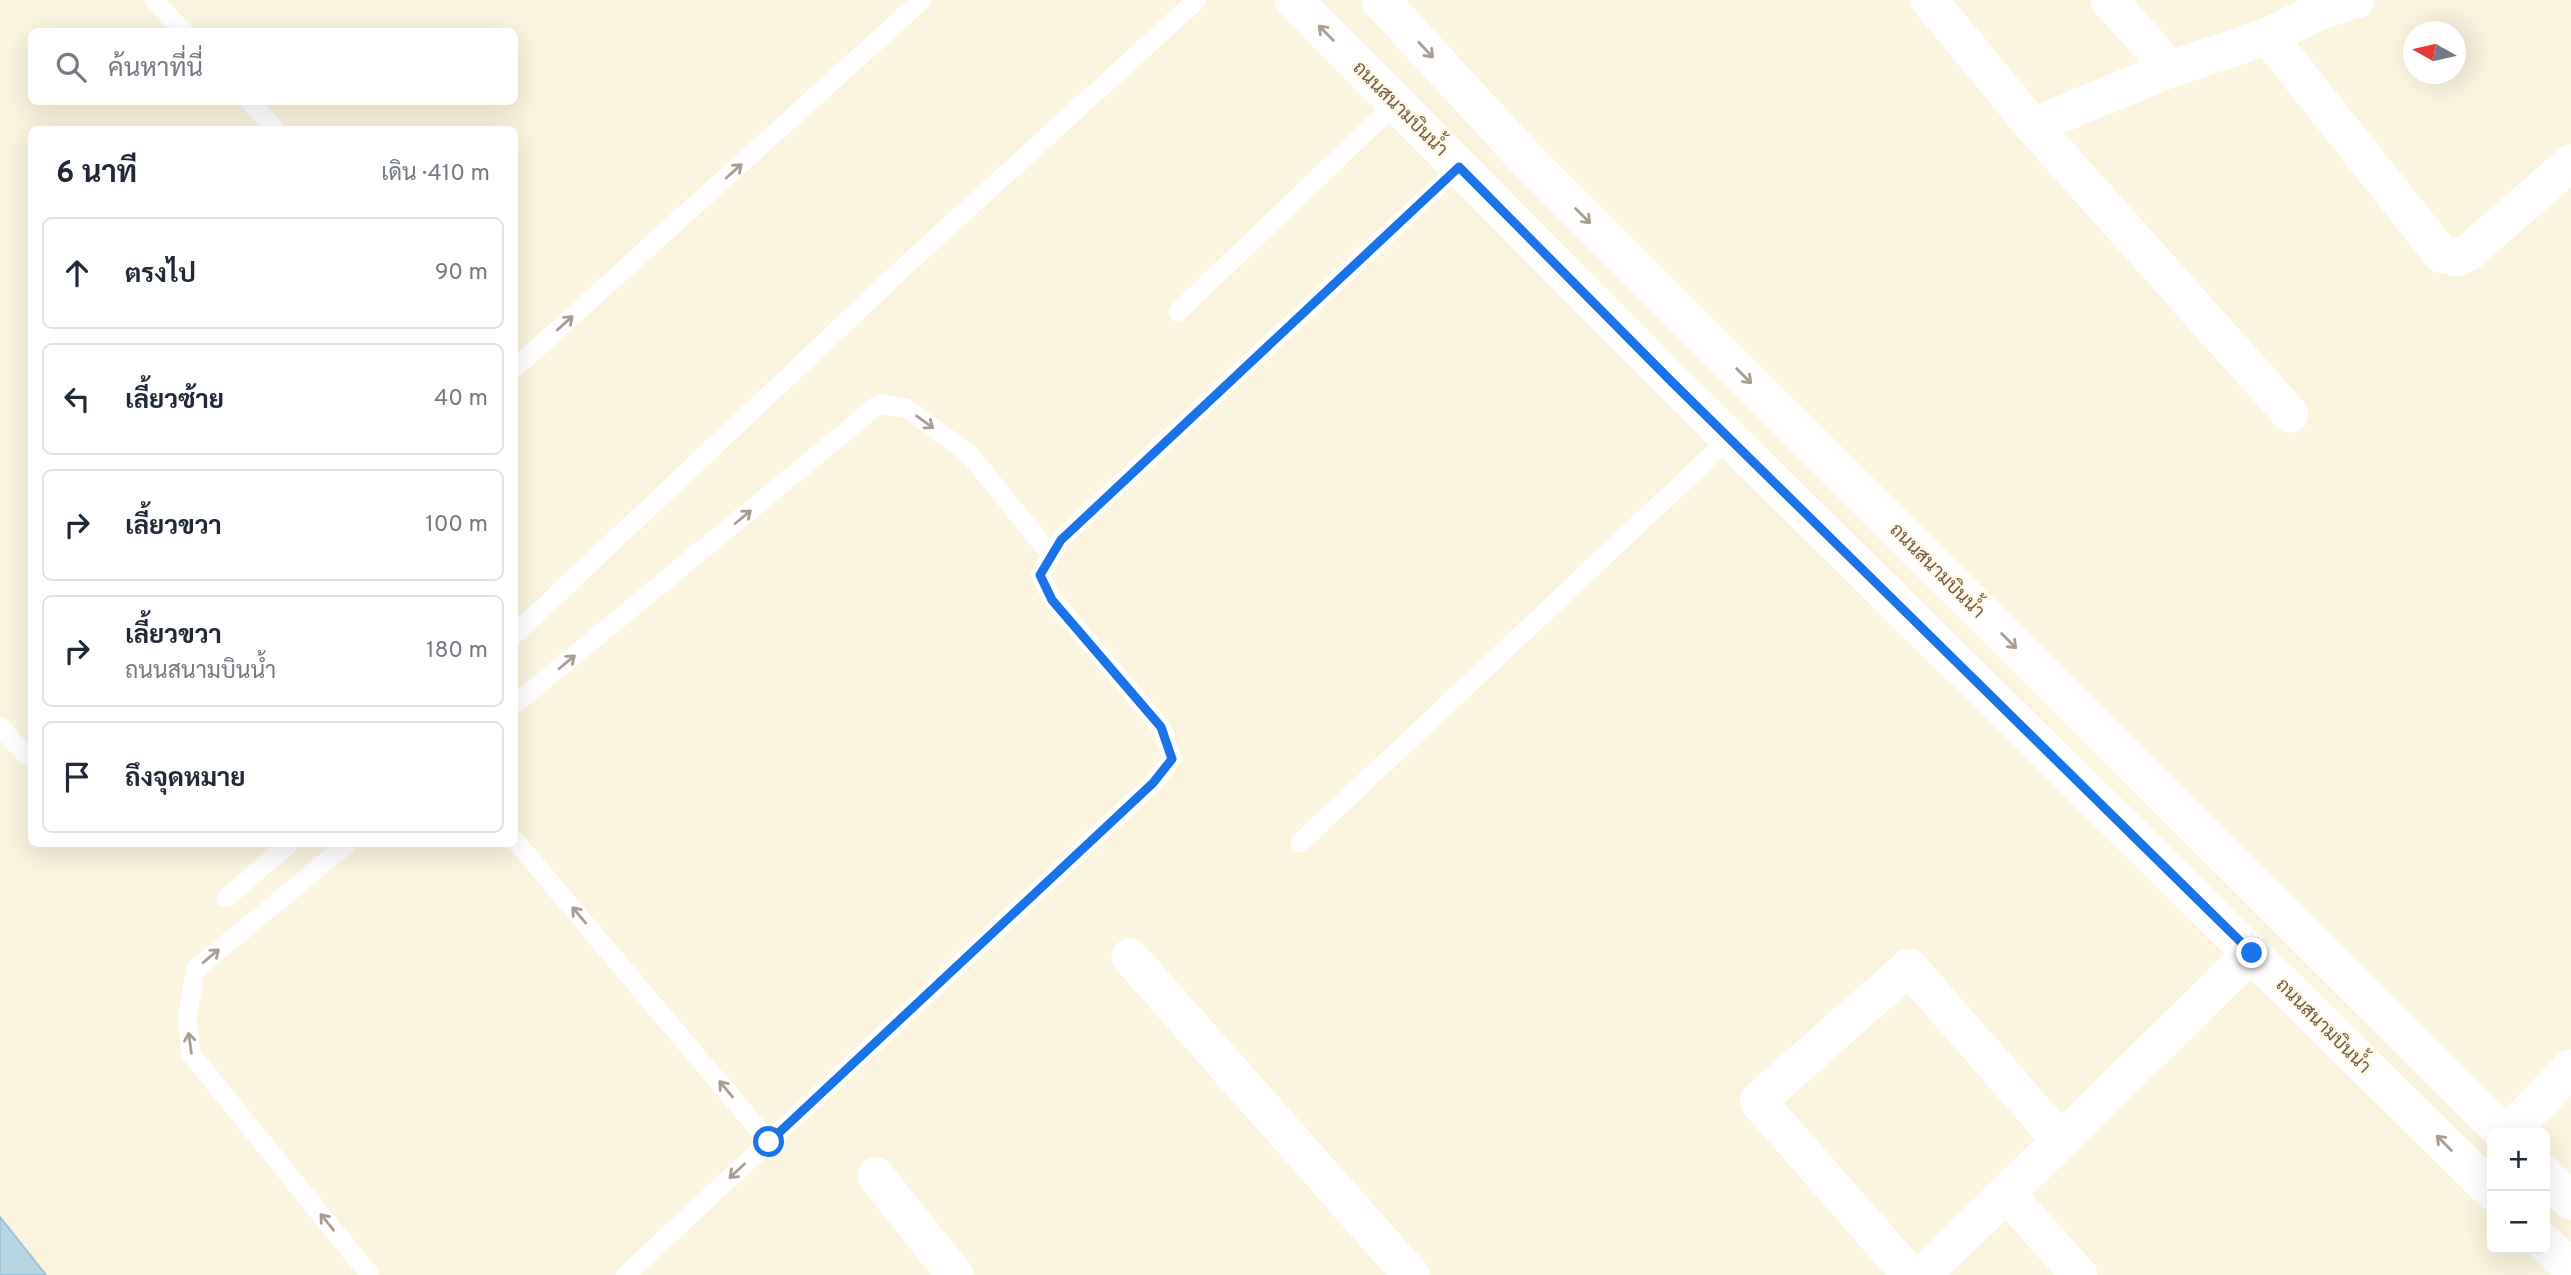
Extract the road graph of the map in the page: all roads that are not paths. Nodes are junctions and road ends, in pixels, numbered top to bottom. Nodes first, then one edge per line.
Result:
1 (154, 0) edge
2 (1197, 0) edge
3 (1294, 0) edge
4 (1380, 0) edge
5 (1929, 0) edge
6 (2109, 0) edge
7 (916, 2) edge
8 (2332, 3) edge
9 (180, 28) edge
10 (2268, 36) junction
11 (2169, 69) junction
12 (1396, 103) junction
13 (253, 105) edge
14 (272, 126) edge
15 (2033, 126) junction
16 (2571, 163) edge
17 (1459, 167) junction
18 (1178, 312) dead end
19 (518, 365) edge
20 (2290, 414) dead end
21 (1730, 438) junction
22 (1052, 555) junction
23 (518, 631) edge
24 (518, 702) edge
25 (0, 726) edge
26 (28, 755) edge
27 (518, 844) edge
28 (1300, 844) dead end
29 (286, 847) edge
30 (343, 847) edge
31 (226, 898) dead end
32 (2252, 953) junction
33 (1130, 957) dead end
34 (2571, 1068) edge
35 (2498, 1128) edge
36 (2514, 1128) edge
37 (2060, 1140) junction
38 (769, 1142) junction
39 (876, 1176) dead end
40 (2550, 1180) edge
41 (2487, 1186) edge
42 (2006, 1193) junction
43 (2571, 1201) edge
44 (2550, 1247) edge
45 (2571, 1268) edge
46 (370, 1275) edge
47 (626, 1275) edge
48 (955, 1275) edge
49 (1411, 1275) edge
50 (1910, 1275) edge
51 (1923, 1275) edge
52 (2079, 1275) edge

1 - 9 lane
2 - 23 lane
12 -> 3 main road, ถนนสนามบินน้ำ
4 -> 35 main road, ถนนสนามบินน้ำ
5 - 15 street
6 - 11 street
19 -> 7 lane
8 - 10 street
10 - 11 street
10 - 16 street
11 - 15 street
12 - 17 main road, ถนนสนามบินน้ำ
12 - 18 lane
13 - 14 lane
15 - 20 street
17 - 21 main road, ถนนสนามบินน้ำ
17 - 22 lane
21 - 28 lane
21 - 32 main road, ถนนสนามบินน้ำ
24 -> 22 lane
22 - 38 lane
25 - 26 lane
38 -> 27 lane
29 - 31 lane
46 -> 30 lane
32 - 37 street
41 -> 32 main road, ถนนสนามบินน้ำ
33 - 49 street
34 - 36 main road
37 - 42 street
37 - 50 street
38 -> 47 lane
39 - 48 street
40 - 43 main road
42 - 51 street
42 - 52 street
44 - 45 main road

